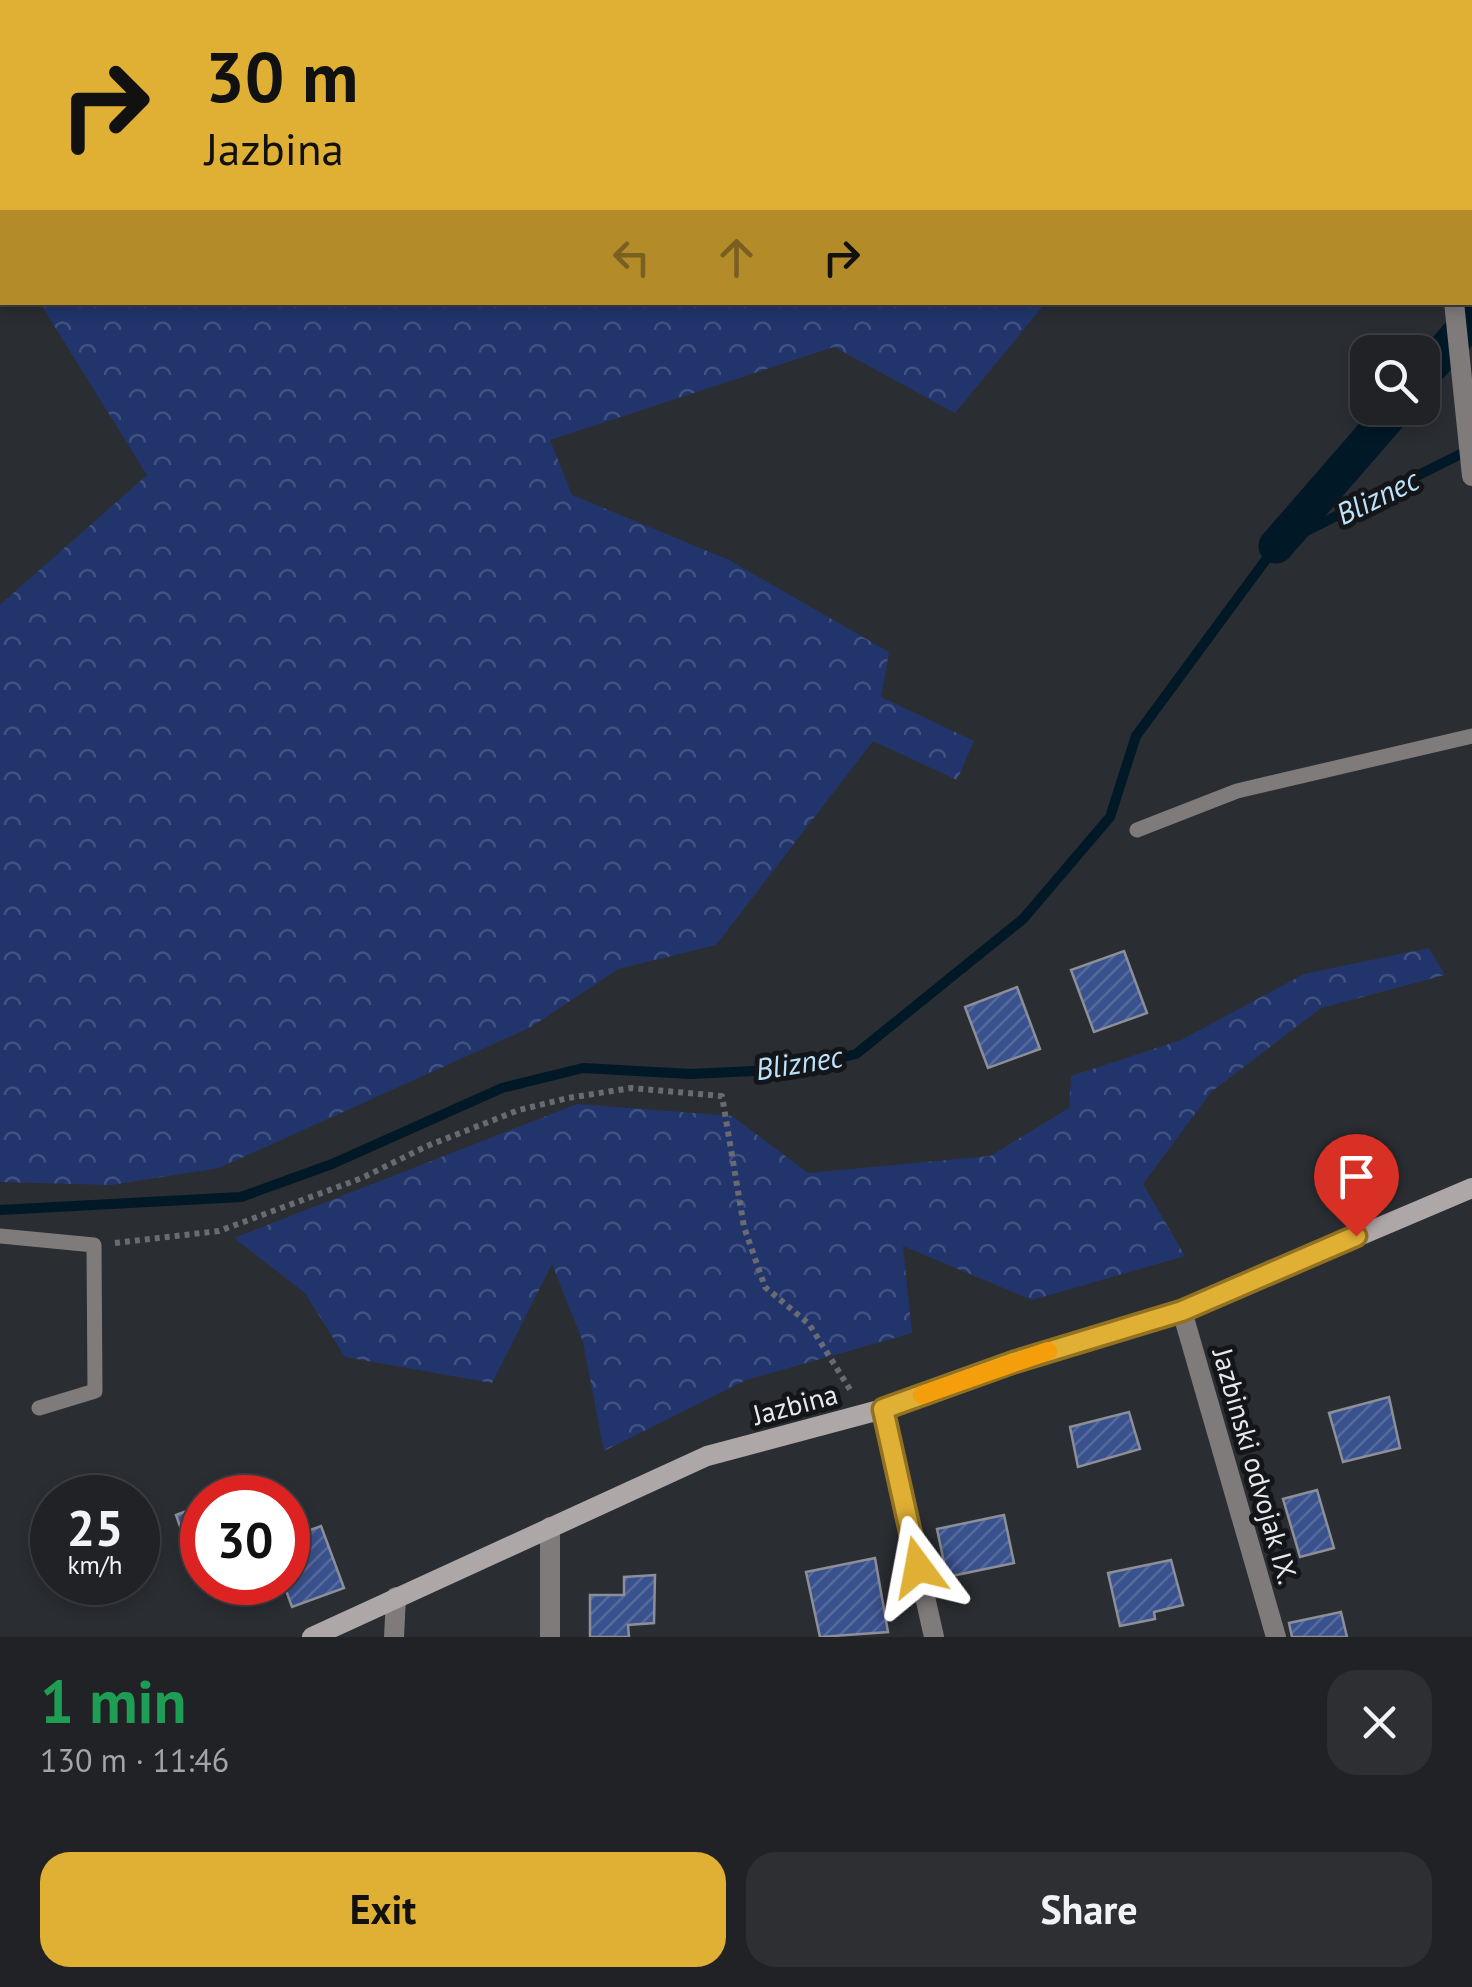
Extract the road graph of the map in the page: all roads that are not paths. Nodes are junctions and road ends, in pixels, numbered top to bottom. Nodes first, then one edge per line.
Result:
1 (1454, 305) edge
2 (1470, 469) edge
3 (1472, 736) edge
4 (1137, 830) dead end
5 (1472, 1188) edge
6 (0, 1236) edge
7 (1182, 1311) junction
8 (39, 1408) dead end
9 (883, 1409) junction
10 (550, 1527) junction
11 (396, 1598) junction
12 (312, 1637) edge
13 (394, 1637) edge
14 (550, 1637) edge
15 (934, 1637) edge
16 (1276, 1637) edge

1 - 2 street
3 - 4 lane
5 - 7 street, Jazbina
6 - 8 lane
7 - 9 street, Jazbina
7 - 16 street, Jazbinski odvojak IX.
9 - 10 street, Jazbina
9 - 15 street
10 - 11 street, Jazbina
10 - 14 street
11 - 12 street, Jazbina
11 - 13 street

